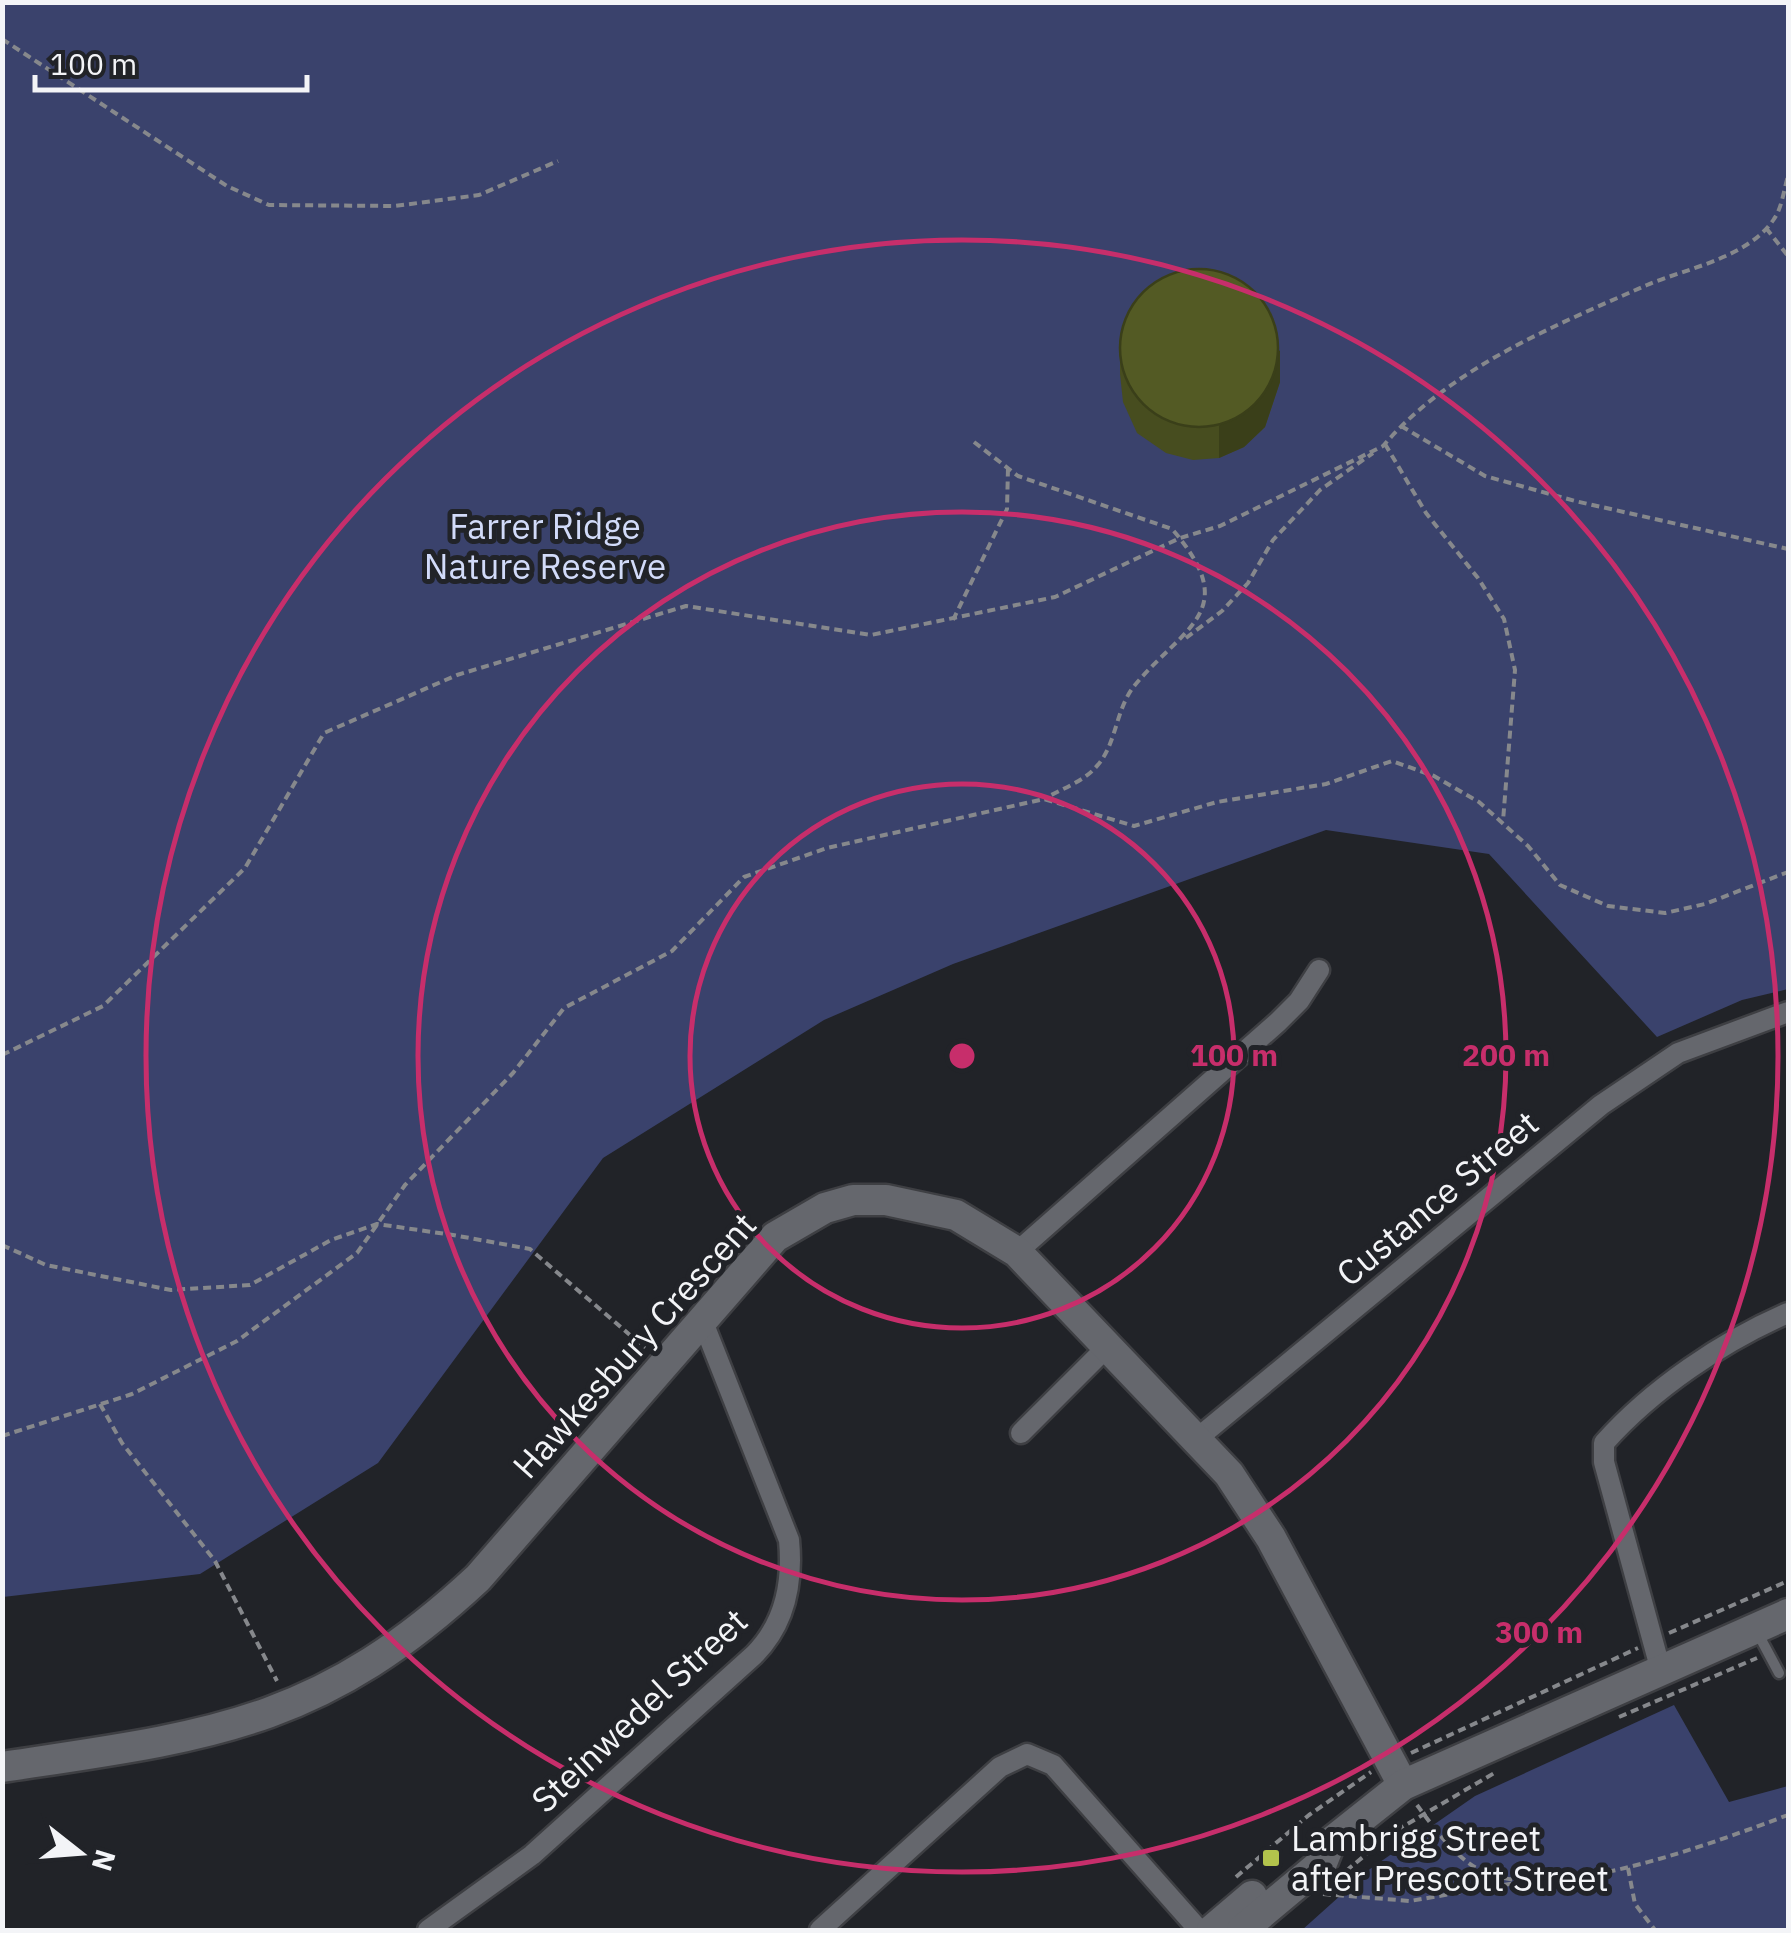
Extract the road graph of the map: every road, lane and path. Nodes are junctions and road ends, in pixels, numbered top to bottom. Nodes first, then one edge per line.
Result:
1 (2, 38) edge
2 (558, 162) dead end
3 (1788, 176) edge
4 (1766, 228) junction
5 (1788, 256) edge
6 (1400, 425) junction
7 (974, 442) dead end
8 (1384, 445) junction
9 (1008, 468) junction
10 (1180, 538) junction
11 (1788, 549) edge
12 (953, 620) junction
13 (1178, 644) junction
14 (1044, 799) junction
15 (1503, 823) junction
16 (1788, 872) edge
17 (1319, 970) dead end
18 (1788, 1012) edge
19 (2, 1055) edge
20 (377, 1224) junction
21 (2, 1245) edge
22 (1017, 1252) junction
23 (1788, 1312) edge
24 (701, 1317) junction
25 (1106, 1348) junction
26 (662, 1362) junction
27 (100, 1404) junction
28 (1021, 1434) dead end
29 (2, 1436) edge
30 (1199, 1437) junction
31 (1788, 1614) edge
32 (1762, 1641) junction
33 (1661, 1671) junction
34 (1779, 1672) dead end
35 (290, 1706) junction
36 (1608, 1722) dead end
37 (2, 1766) edge
38 (1500, 1769) dead end
39 (1403, 1786) junction
40 (1424, 1814) junction
41 (1788, 1815) edge
42 (1330, 1844) junction
43 (1628, 1865) junction
44 (1530, 1880) junction
45 (1318, 1893) junction
46 (1311, 1899) dead end
47 (428, 1930) edge
48 (820, 1930) edge
49 (1200, 1930) edge
50 (1212, 1930) edge
51 (1242, 1930) edge
52 (1655, 1930) edge

1 - 2 path
3 - 4 path
4 - 5 path
4 - 6 path
6 - 8 path
6 - 11 path
7 - 9 path
8 - 10 path
8 - 13 path
8 - 15 path
9 - 10 path
9 - 12 path
10 - 12 path
10 - 13 path
12 - 19 path
13 - 14 path
14 - 15 path
14 - 20 path
15 - 16 path
17 - 22 street
18 - 30 street, Custance Street
20 - 21 path
20 - 26 path
20 - 27 path
22 - 24 street, Hawkesbury Crescent
22 - 25 street, Hawkesbury Crescent
23 - 33 street
24 - 26 street, Hawkesbury Crescent
24 - 47 street, Steinwedel Street
25 - 28 street
25 - 30 street, Hawkesbury Crescent
26 - 35 street, Hawkesbury Crescent
27 - 29 path
27 - 35 path
30 - 39 street, Hawkesbury Crescent
31 - 32 street
32 - 33 street
32 - 34 lane
32 - 36 path
33 - 39 street
35 - 37 street, Hawkesbury Crescent
38 - 40 path
39 - 40 path
39 - 42 street
40 - 44 path
40 - 45 path
41 - 43 path
42 - 50 street
42 - 51 street
43 - 44 path
43 - 52 path
44 - 45 path
45 - 46 path
48 - 49 street

